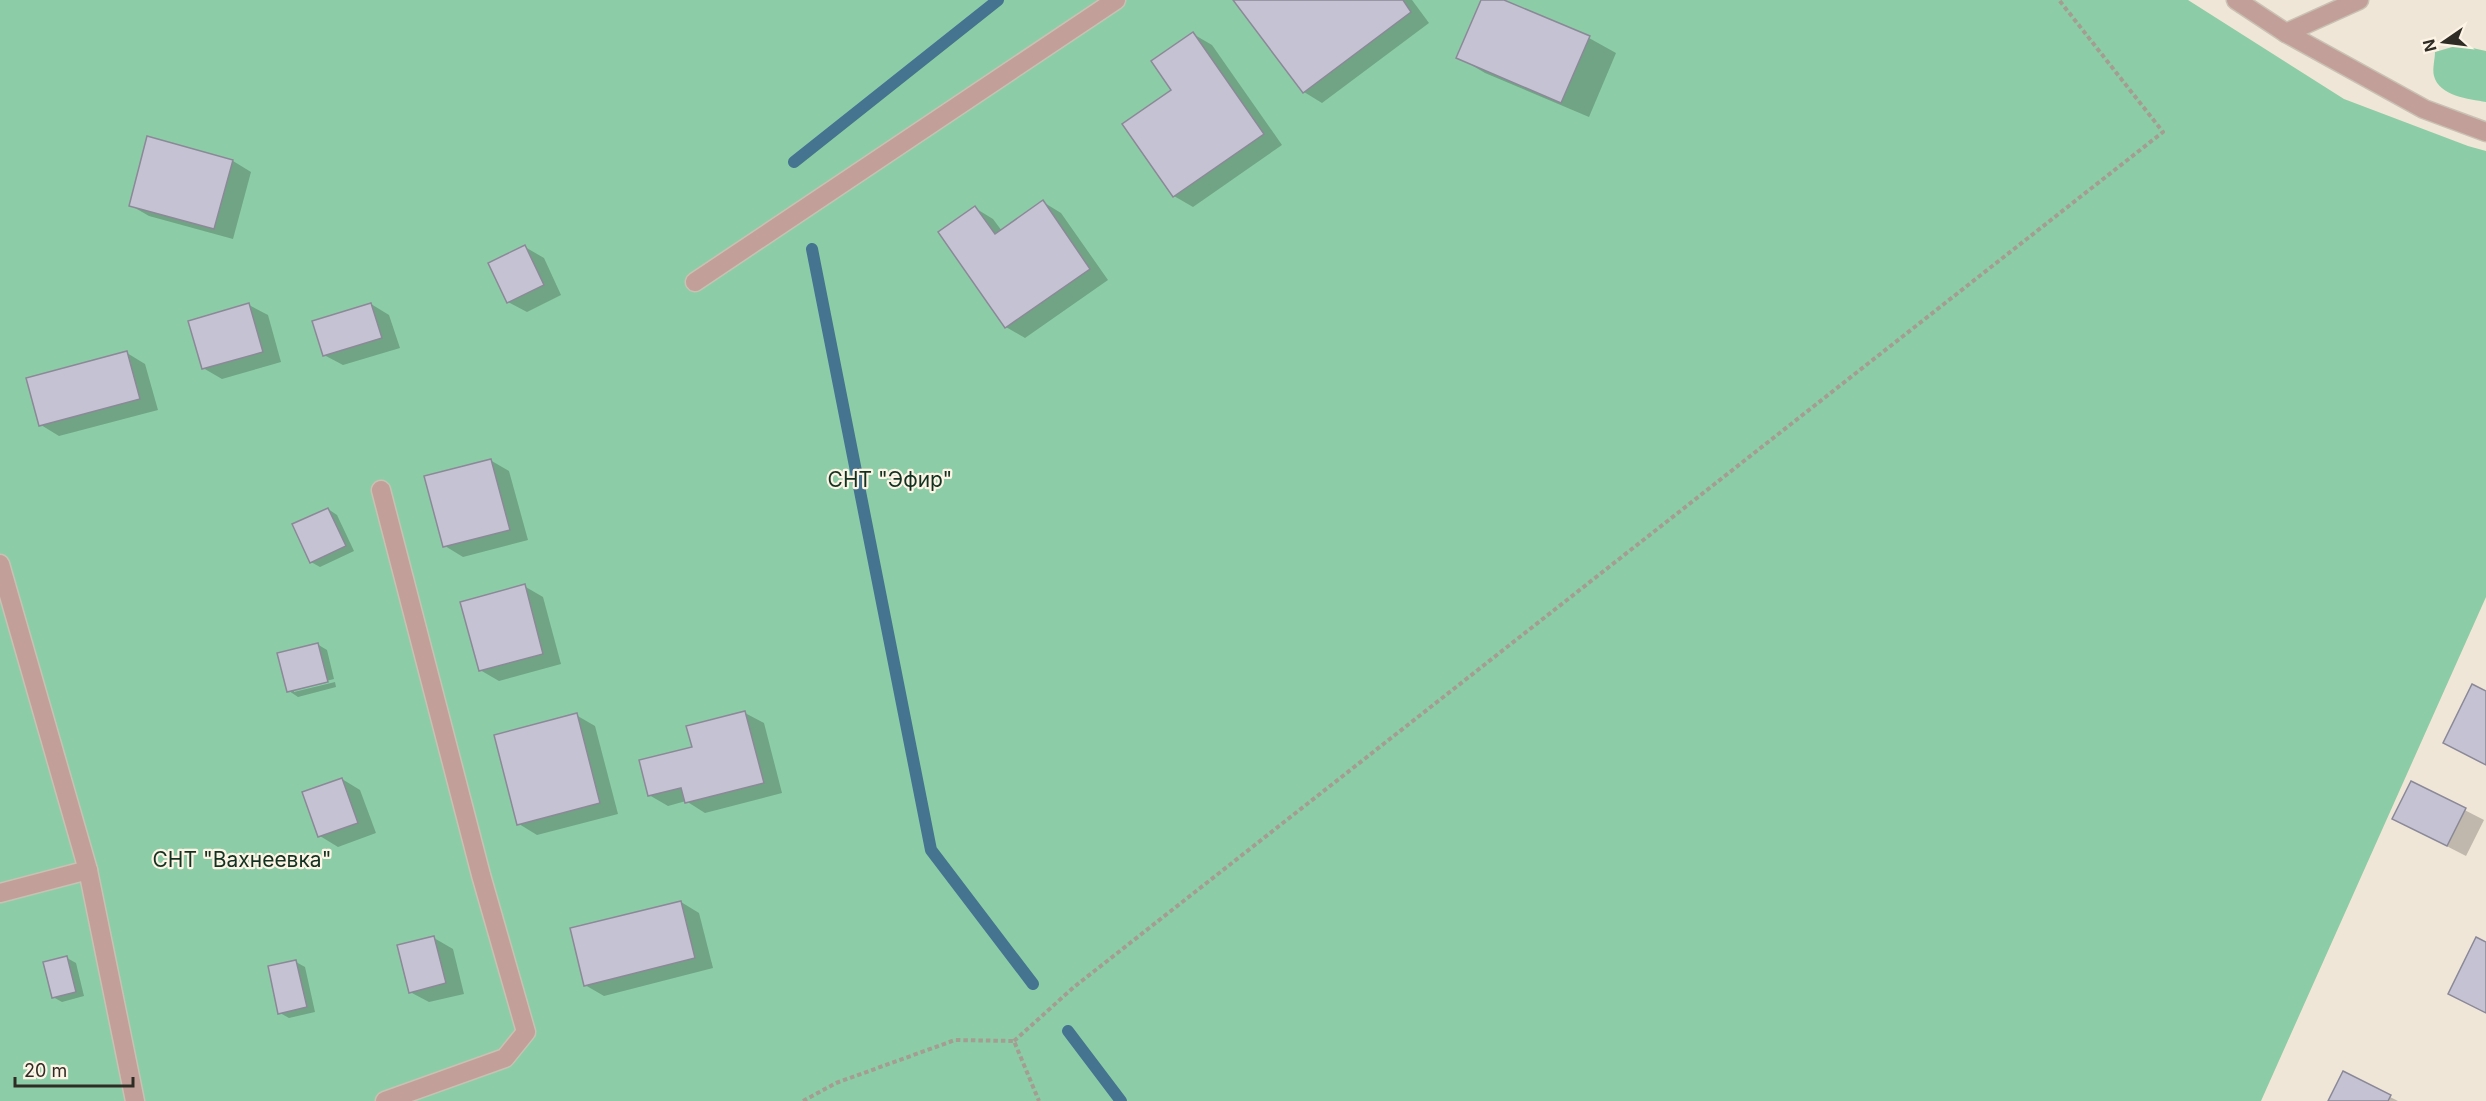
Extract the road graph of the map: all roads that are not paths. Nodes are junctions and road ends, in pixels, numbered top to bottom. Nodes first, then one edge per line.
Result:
1 (1116, 0) edge
2 (2236, 0) edge
3 (2359, 0) edge
4 (2286, 33) junction
5 (2486, 132) edge
6 (695, 282) dead end
7 (381, 490) dead end
8 (0, 564) edge
9 (88, 870) junction
10 (0, 892) edge
11 (135, 1101) edge
12 (385, 1101) edge

1 - 6 street
2 - 4 street
3 - 4 street
4 - 5 street
7 - 12 street
8 - 9 street
9 - 10 street
9 - 11 street

